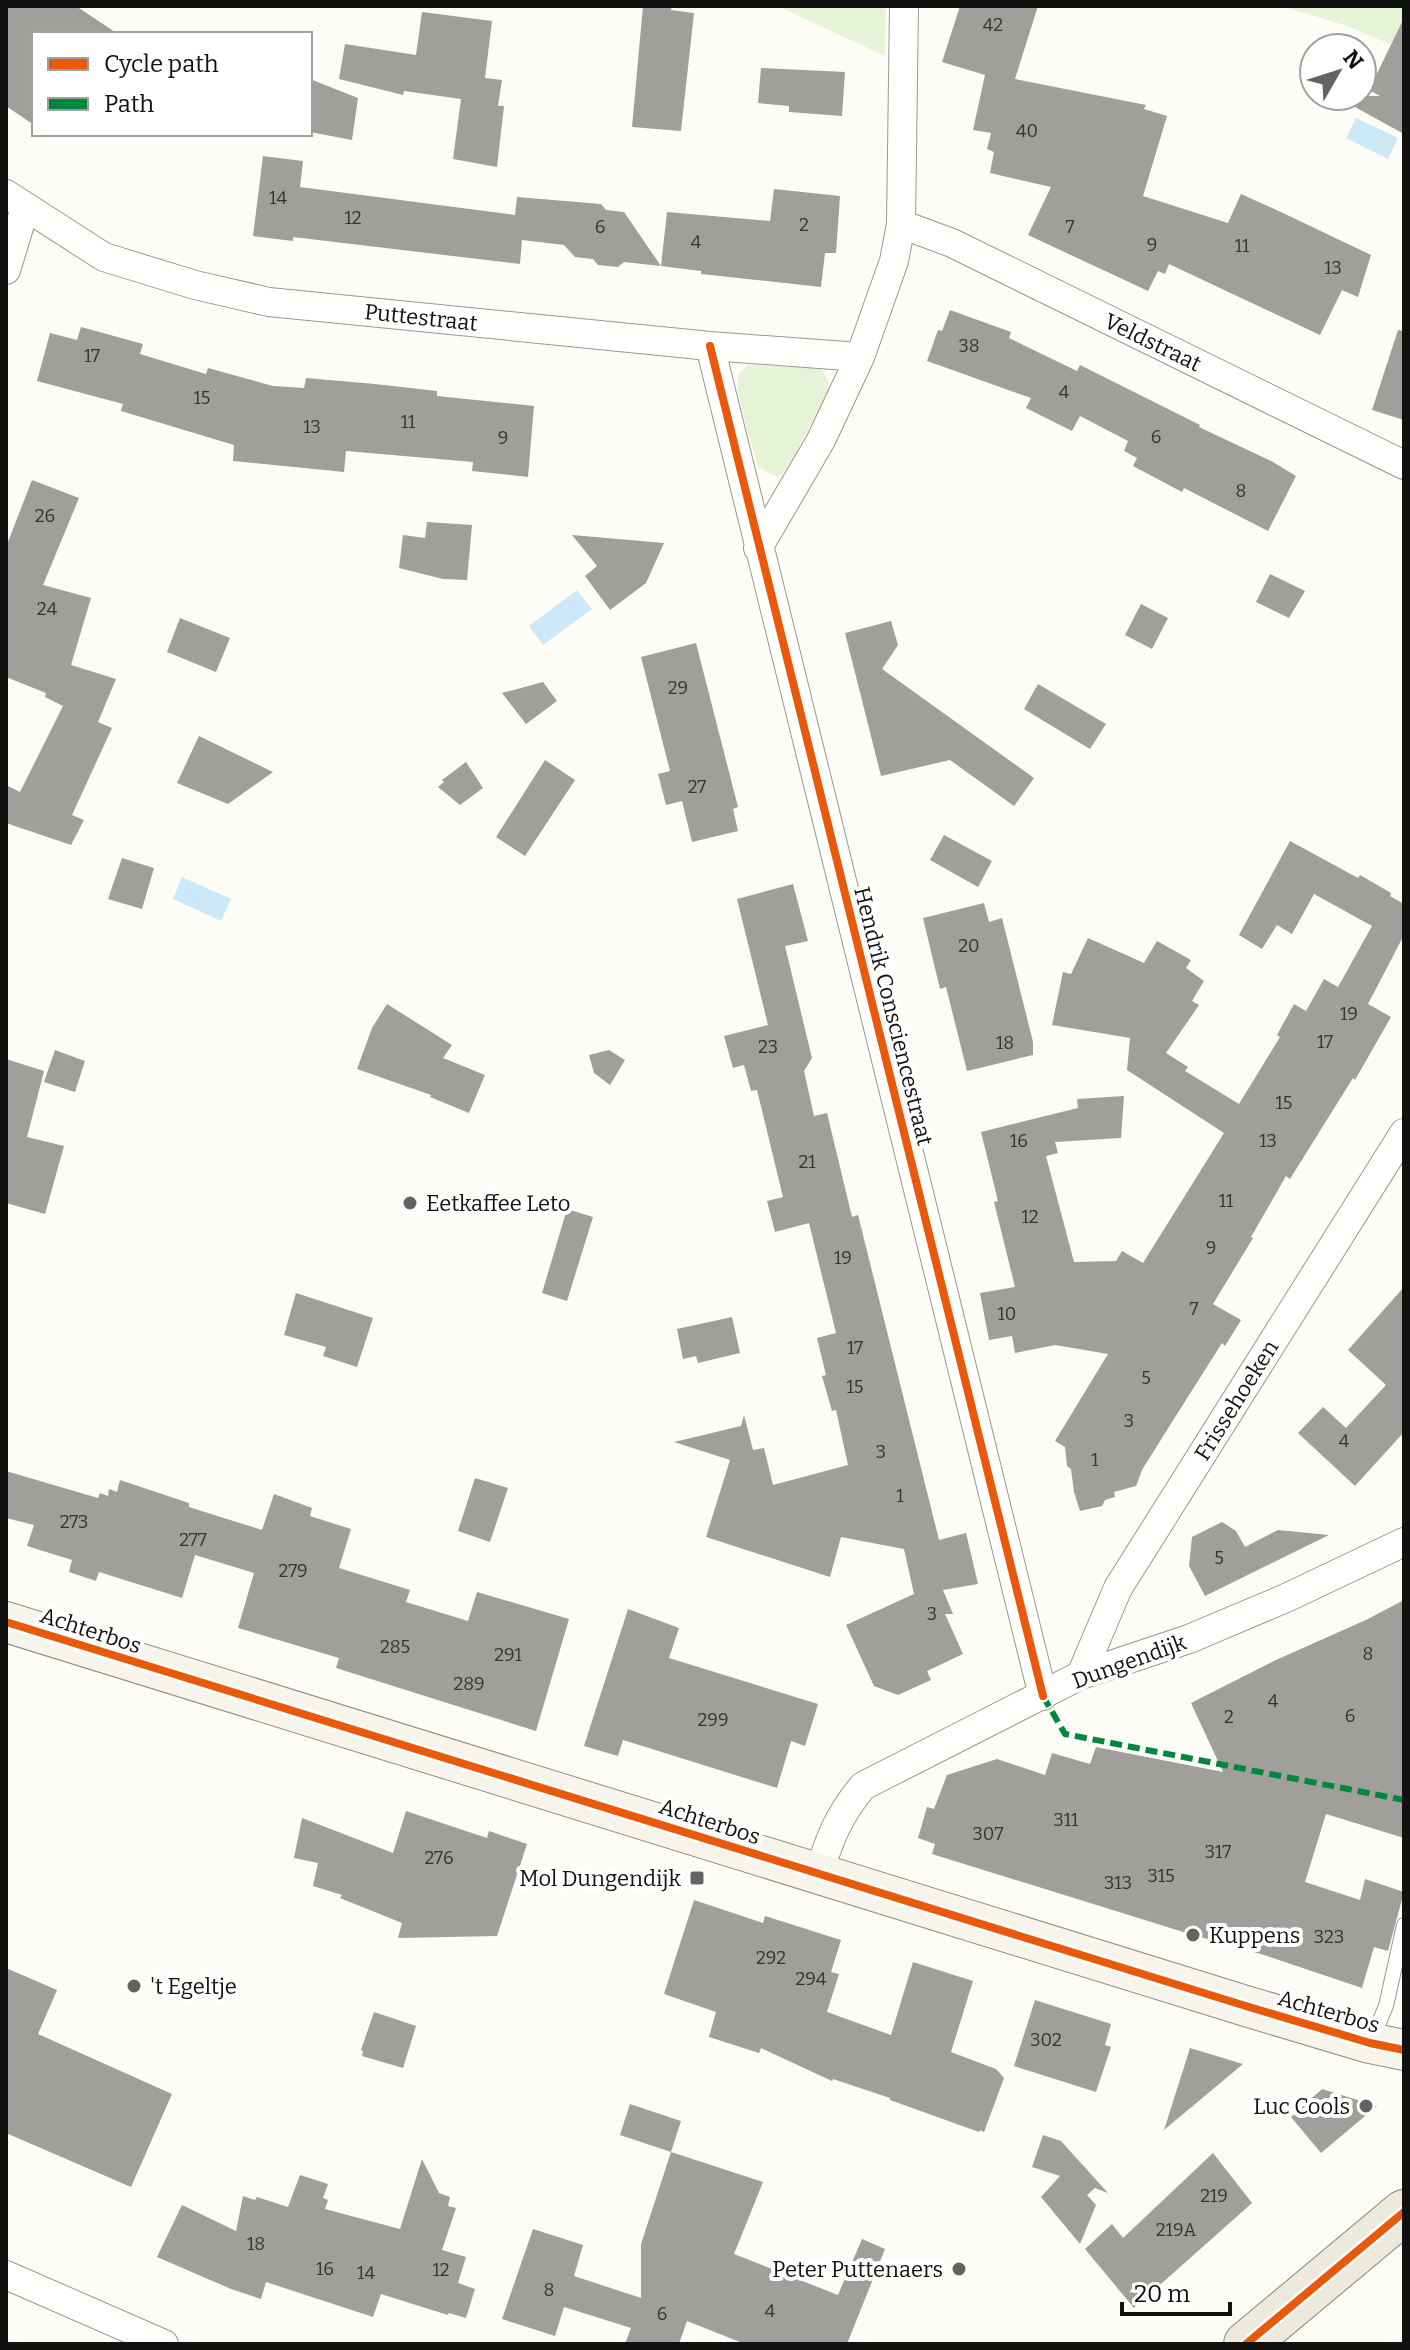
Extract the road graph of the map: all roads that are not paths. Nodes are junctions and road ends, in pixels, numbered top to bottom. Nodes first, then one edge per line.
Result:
1 (904, 6) edge
2 (16, 201) edge
3 (901, 224) junction
4 (6, 270) edge
5 (710, 346) junction
6 (860, 357) junction
7 (1404, 465) edge
8 (758, 548) junction
9 (1404, 1133) edge
10 (1404, 1542) edge
11 (6, 1622) edge
12 (1081, 1675) junction
13 (1043, 1696) junction
14 (818, 1875) junction
15 (1404, 1925) edge
16 (1387, 2046) edge
17 (1404, 2075) edge
18 (1404, 2212) edge
19 (6, 2275) edge
20 (164, 2344) edge
21 (1246, 2344) edge

1 - 3 street
2 - 4 street
2 - 5 street, Puttestraat
3 - 6 street
3 - 7 street, Veldstraat
5 - 6 street, Puttestraat
5 - 8 street, Hendrik Consciencestraat
6 - 8 street
8 - 13 street, Hendrik Consciencestraat
9 - 12 street, Frissehoeken
10 - 12 street, Dungendijk
11 - 14 street, Achterbos
12 - 13 street, Dungendijk
13 - 14 street, Dungendijk
14 - 16 street, Achterbos
15 - 16 lane
16 - 17 street, Achterbos
18 - 21 main road
19 - 20 street

